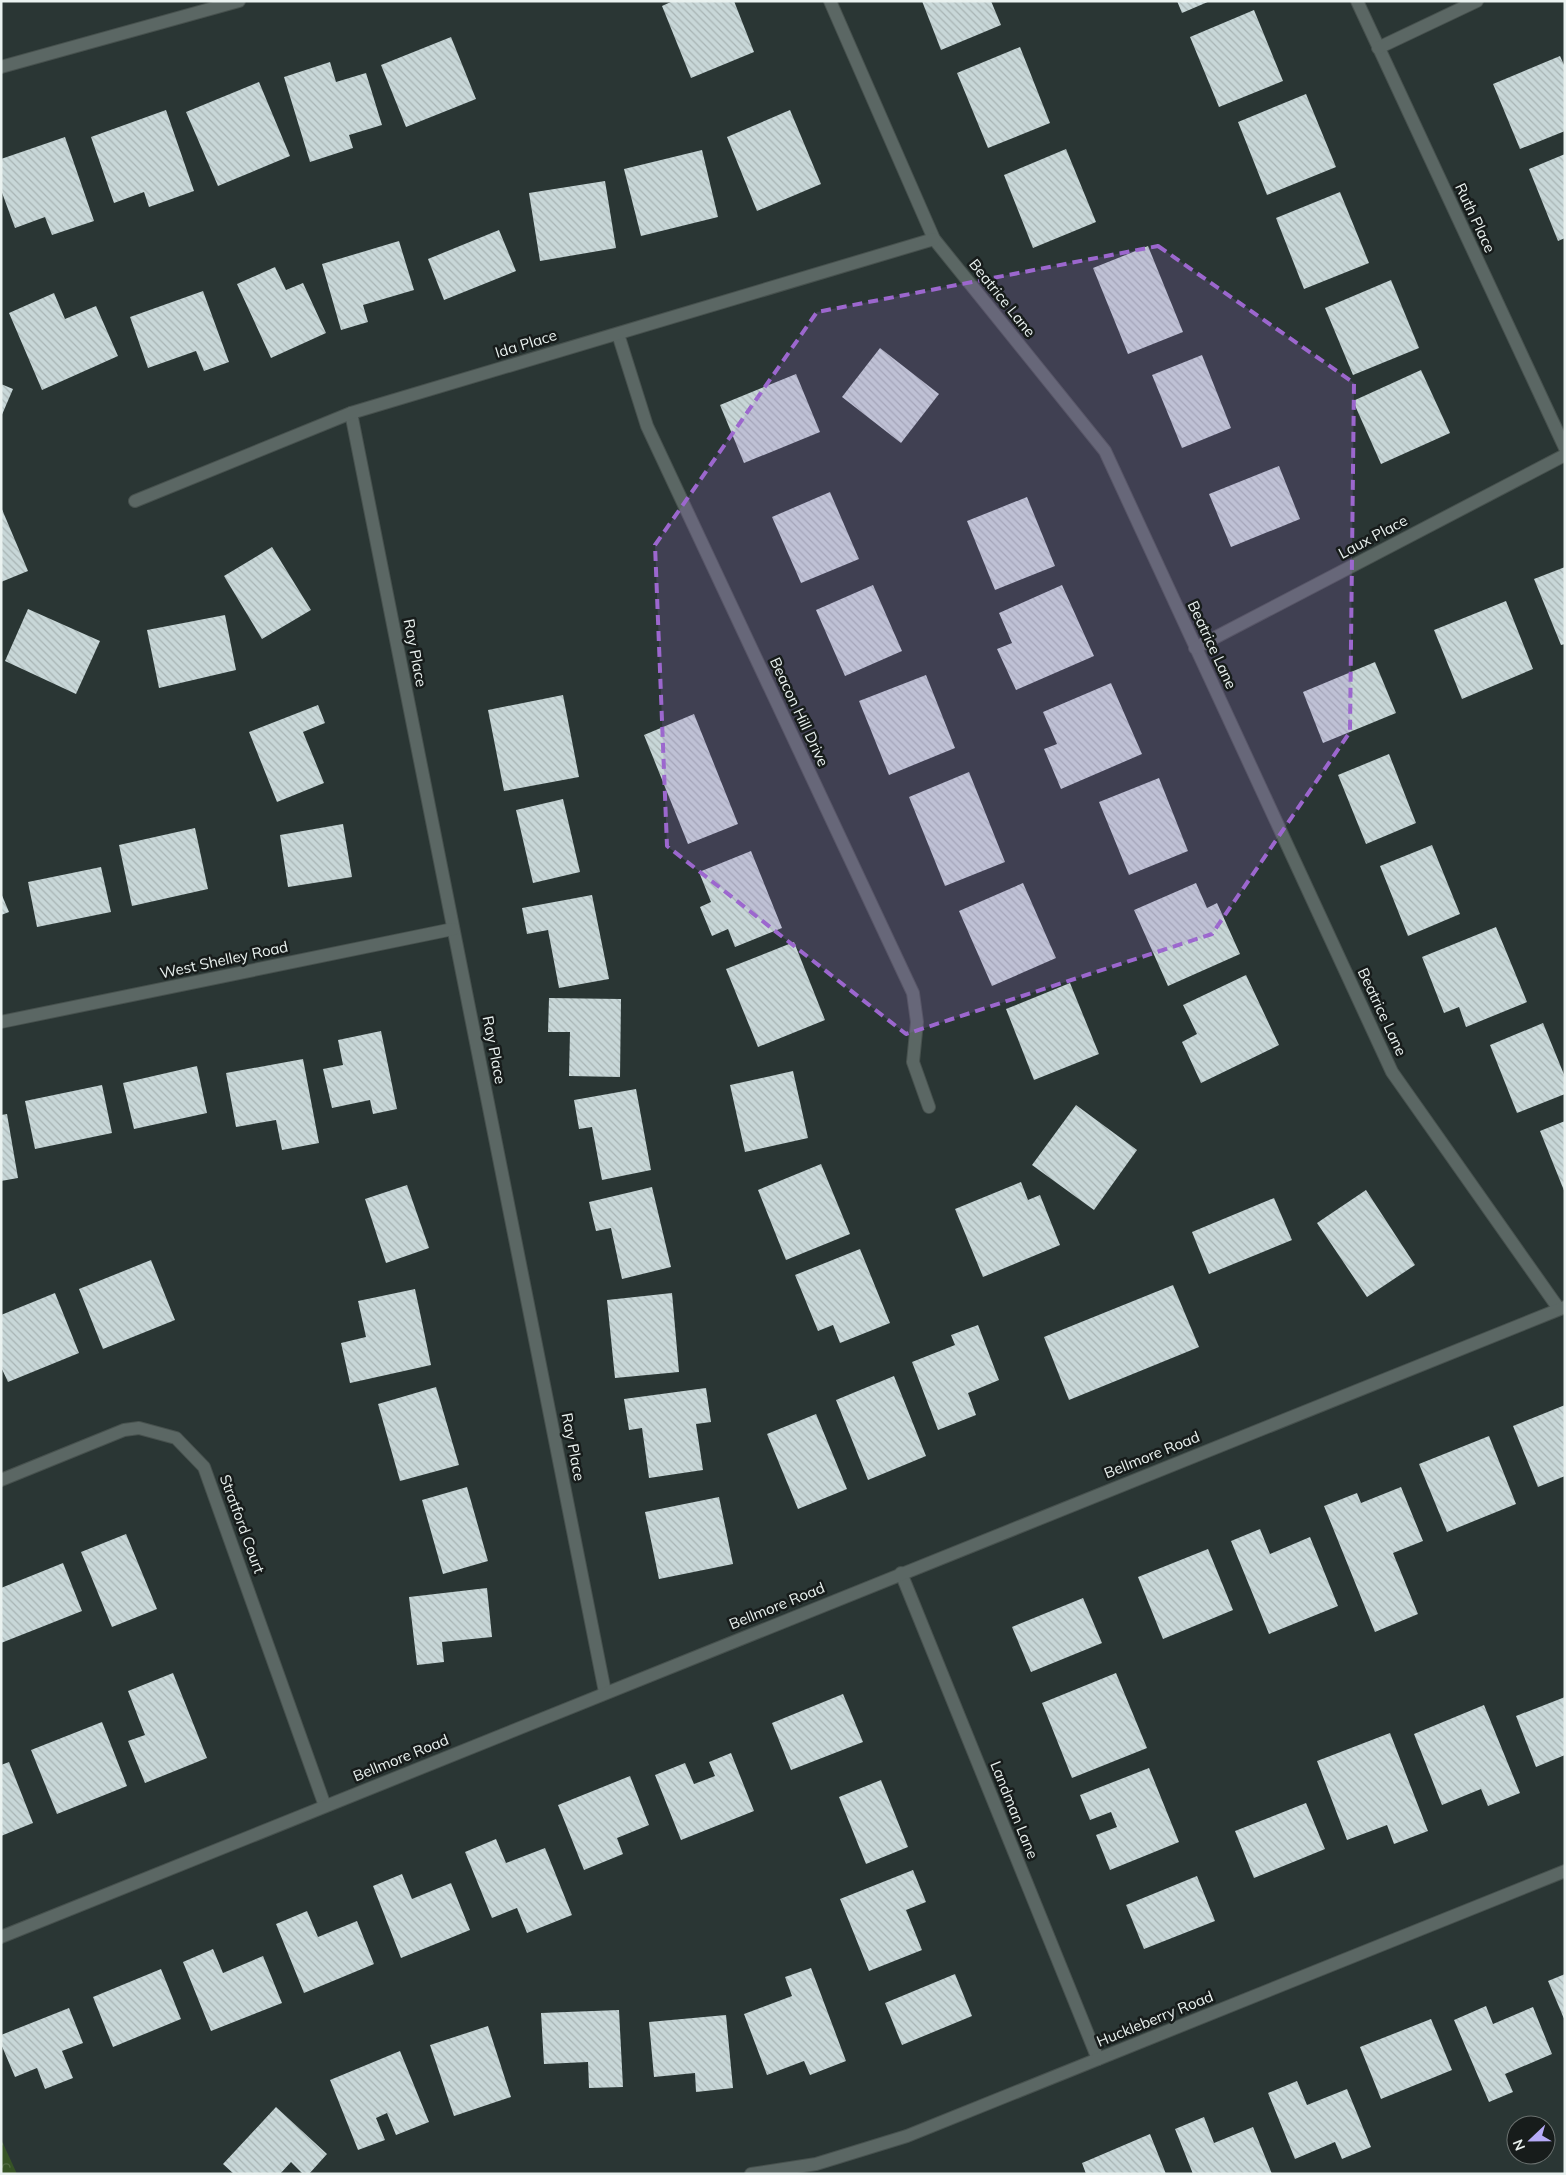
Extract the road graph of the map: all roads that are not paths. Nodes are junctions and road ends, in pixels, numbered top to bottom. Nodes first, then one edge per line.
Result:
1 (239, 1) edge
2 (830, 1) edge
3 (1357, 1) edge
4 (1477, 1) edge
5 (1378, 48) junction
6 (1, 67) edge
7 (934, 240) junction
8 (618, 334) junction
9 (351, 413) junction
10 (1565, 448) edge
11 (1565, 455) edge
12 (135, 501) dead end
13 (1196, 648) junction
14 (453, 929) junction
15 (1, 1022) edge
16 (929, 1107) dead end
17 (1562, 1308) edge
18 (1, 1480) edge
19 (900, 1574) junction
20 (606, 1692) junction
21 (325, 1806) junction
22 (1565, 1871) edge
23 (1, 1937) edge
24 (1098, 2059) junction
25 (751, 2174) edge

1 - 6 street
2 - 7 street, Beatrice Lane
3 - 5 street, Ruth Place
4 - 5 street
5 - 10 street, Ruth Place
7 - 8 street, Ida Place
7 - 13 street, Beatrice Lane
8 - 9 street, Ida Place
8 - 16 street, Beacon Hill Drive
9 - 12 street, Ida Place
9 - 14 street, Ray Place
11 - 13 street, Laux Place
13 - 17 street, Beatrice Lane
14 - 15 street, West Shelley Road
14 - 20 street, Ray Place
17 - 19 street, Bellmore Road
18 - 21 street, Stratford Court
19 - 20 street, Bellmore Road
19 - 24 street, Landman Lane
20 - 21 street, Bellmore Road
21 - 23 street, Bellmore Road
22 - 24 street, Huckleberry Road
24 - 25 street, Huckleberry Road

